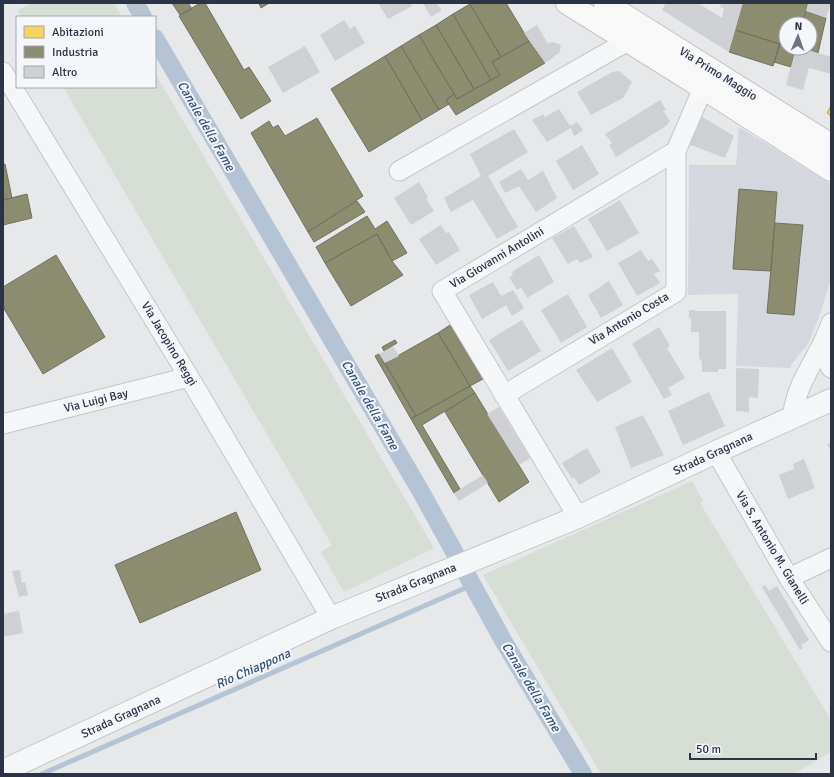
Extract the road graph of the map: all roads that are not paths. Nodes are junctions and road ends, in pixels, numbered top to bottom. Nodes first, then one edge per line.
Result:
1 (567, 3) edge
2 (605, 3) edge
3 (628, 41) junction
4 (3, 72) edge
5 (703, 88) junction
6 (831, 145) edge
7 (676, 151) junction
8 (831, 170) edge
9 (399, 171) dead end
10 (829, 328) edge
11 (831, 368) edge
12 (189, 377) junction
13 (504, 395) junction
14 (831, 400) edge
15 (792, 418) junction
16 (3, 424) edge
17 (716, 452) junction
18 (578, 517) junction
19 (831, 558) edge
20 (789, 578) junction
21 (331, 618) junction
22 (831, 642) edge
23 (3, 771) edge

1 - 3 main road, Via Primo Maggio
2 - 6 main road, Via Primo Maggio
3 - 5 main road, Via Primo Maggio
3 - 9 street
4 - 12 street, Via Jacopino Reggi
5 - 7 street
5 - 8 main road, Via Primo Maggio
7 - 13 street, Via Antonio Costa
7 - 13 street, Via Giovanni Antolini
10 - 11 street
10 - 15 street
12 - 16 street, Via Luigi Bay
12 - 21 street, Via Jacopino Reggi
13 - 18 street, Via Giovanni Antolini
14 - 15 street, Strada Gragnana
15 - 17 street, Strada Gragnana
17 - 18 street, Strada Gragnana
17 - 20 street, Via S. Antonio M. Gianelli
18 - 21 street, Strada Gragnana
19 - 20 street
20 - 22 street, Via S. Antonio M. Gianelli
21 - 23 street, Strada Gragnana

